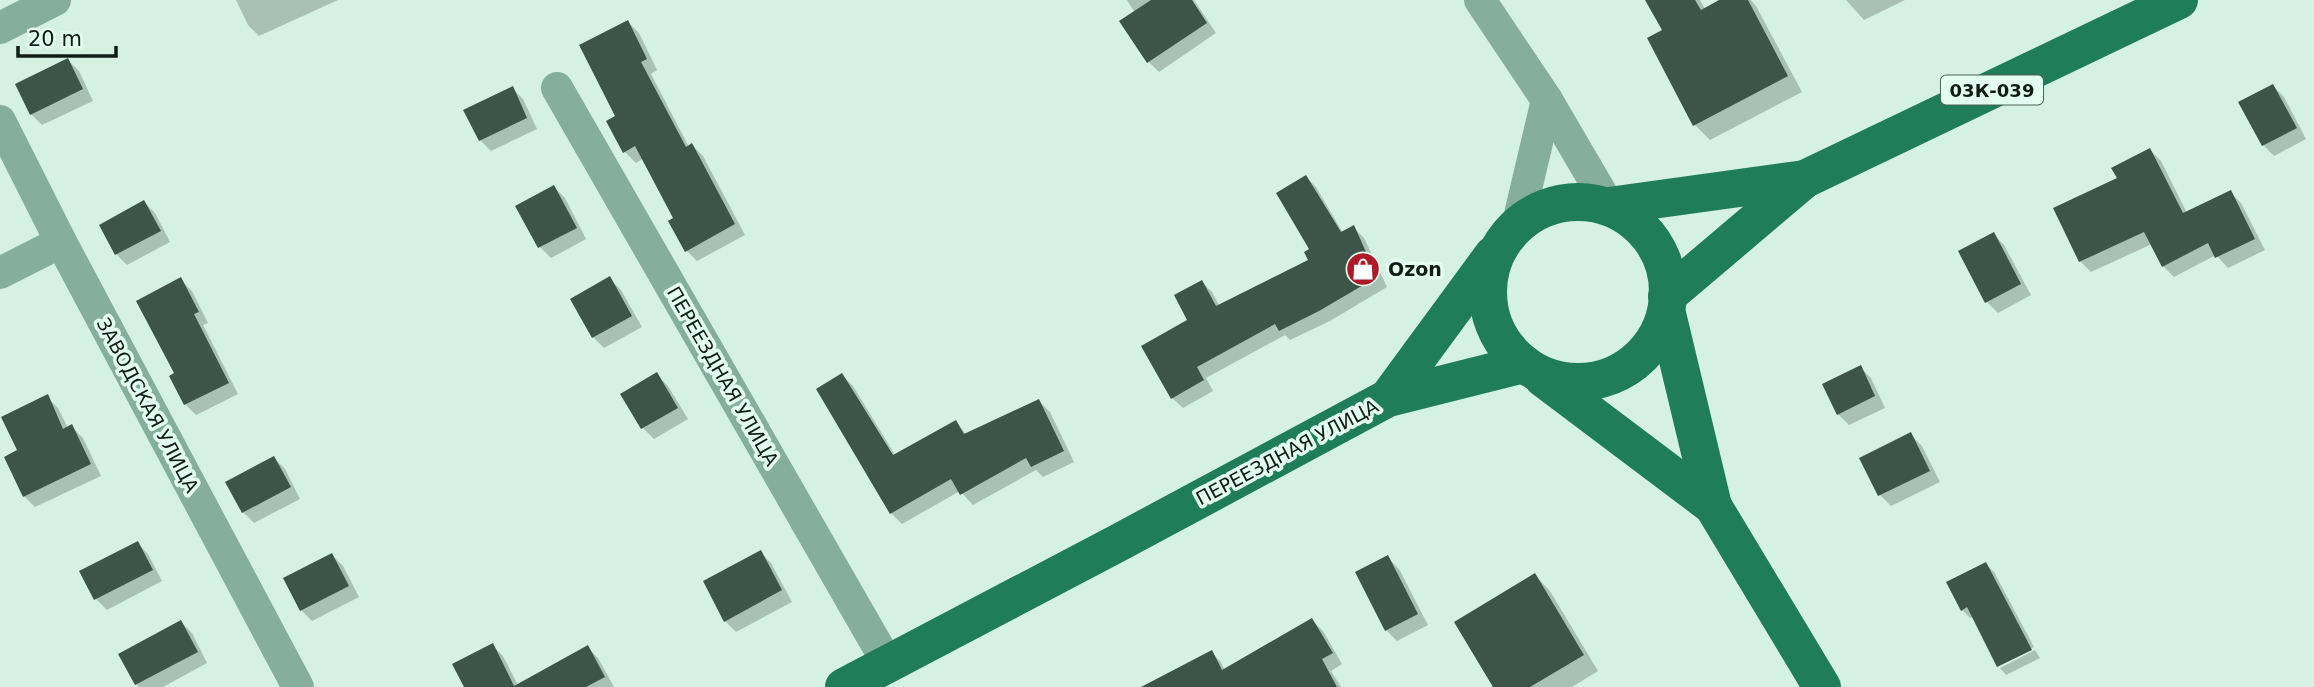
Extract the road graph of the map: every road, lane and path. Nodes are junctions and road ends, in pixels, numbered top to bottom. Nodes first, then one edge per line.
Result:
1 (55, 0) edge
2 (1480, 0) edge
3 (2179, 0) edge
4 (0, 28) edge
5 (557, 88) dead end
6 (1547, 100) junction
7 (0, 121) edge
8 (1805, 179) junction
9 (1609, 206) junction
10 (1508, 235) junction
11 (61, 242) junction
12 (0, 273) edge
13 (1667, 305) junction
14 (1531, 369) junction
15 (1388, 398) junction
16 (1713, 506) junction
17 (888, 664) junction
18 (298, 687) edge
19 (844, 687) edge
20 (1822, 687) edge

1 - 4 street
2 - 6 street
3 - 8 main road, 03К-039
5 - 17 street, ПЕРЕЕЗДНАЯ УЛИЦА
6 - 9 street
6 - 10 street
7 - 11 street, ЗАВОДСКАЯ УЛИЦА
8 - 9 main road
8 - 13 main road, 03К-039
9 - 10 main road
9 - 13 main road
10 - 14 main road
10 - 15 main road, ПЕРЕЕЗДНАЯ УЛИЦА
11 - 12 street
11 - 18 street, ЗАВОДСКАЯ УЛИЦА
13 - 14 main road
13 - 16 main road
14 - 15 main road, ПЕРЕЕЗДНАЯ УЛИЦА
14 - 16 main road
15 - 17 main road, ПЕРЕЕЗДНАЯ УЛИЦА
16 - 20 main road
17 - 19 main road, ПЕРЕЕЗДНАЯ УЛИЦА

